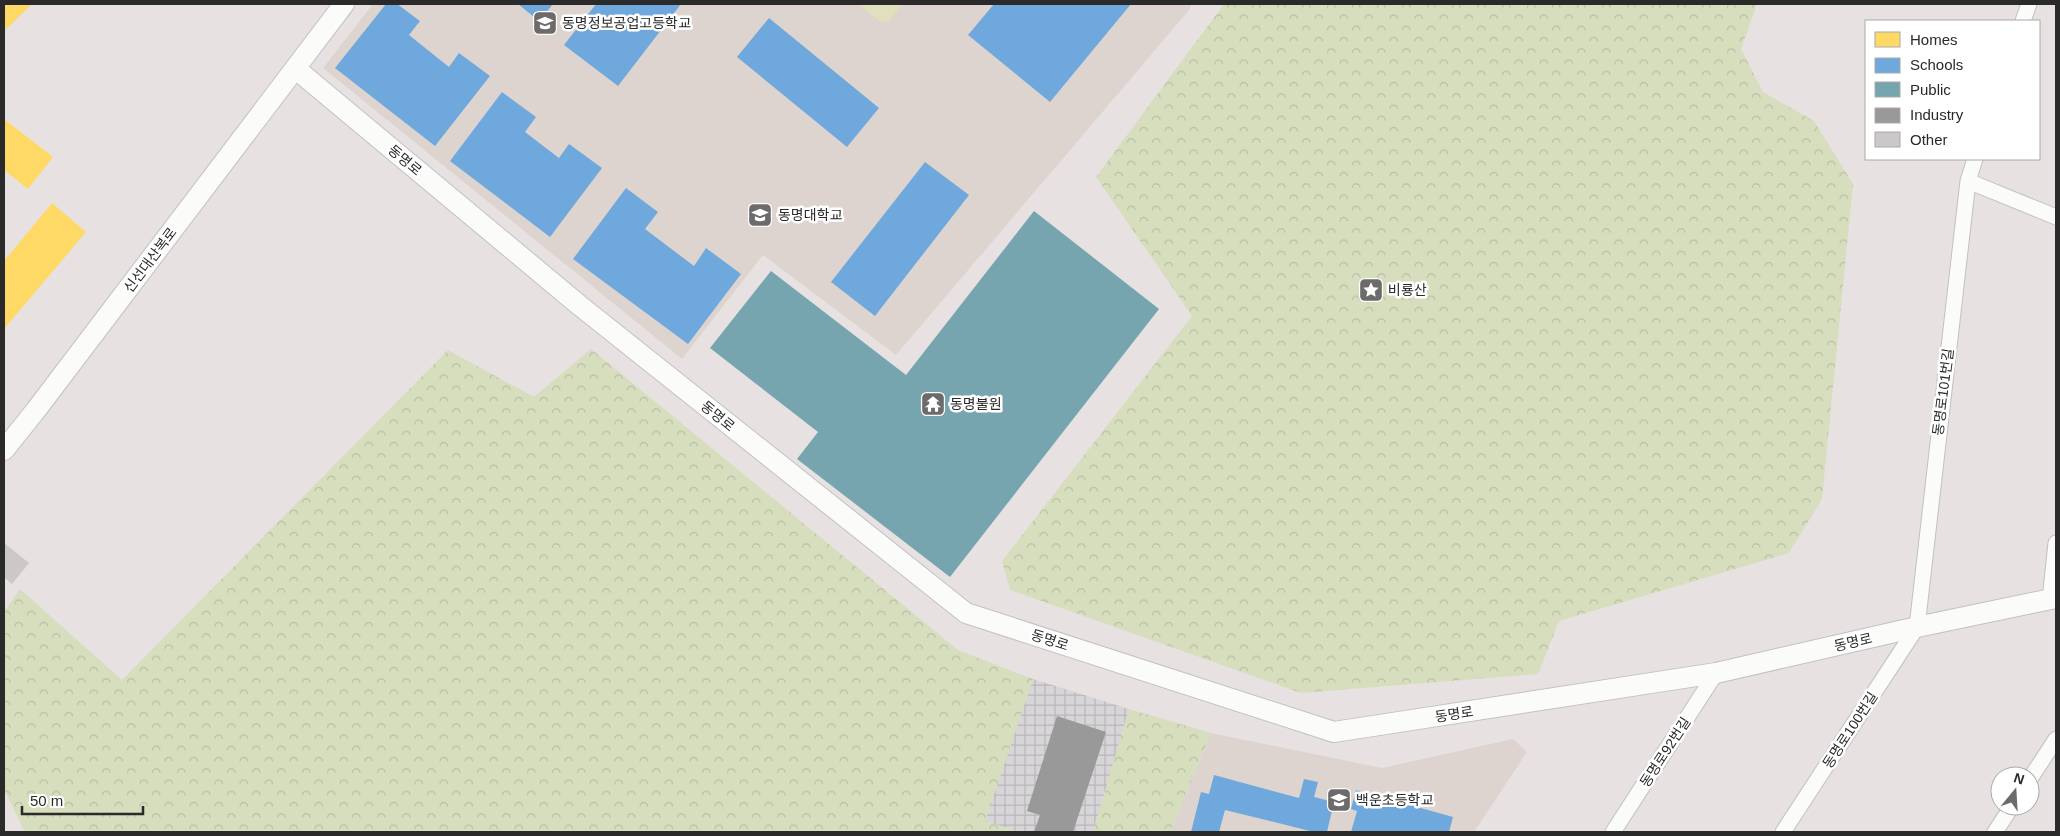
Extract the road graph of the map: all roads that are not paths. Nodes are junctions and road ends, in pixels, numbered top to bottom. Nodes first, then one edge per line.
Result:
1 (344, 4) edge
2 (2029, 4) edge
3 (2023, 20) edge
4 (296, 69) junction
5 (1975, 160) edge
6 (1968, 181) junction
7 (2056, 217) edge
8 (4, 450) edge
9 (2056, 543) edge
10 (2053, 599) edge
11 (1917, 627) junction
12 (1716, 673) junction
13 (2056, 739) edge
14 (2038, 766) edge
15 (2005, 816) edge
16 (1613, 832) edge
17 (1783, 832) edge
18 (1995, 832) edge

1 - 4 street
2 - 3 street
4 - 8 street, 신선대산복로
4 - 12 street, 동명로
5 - 6 street, 동명로101번길
6 - 7 street
6 - 11 street, 동명로101번길
9 - 10 street
10 - 11 street, 동명로
11 - 12 street, 동명로
11 - 17 street, 동명로100번길
12 - 16 street, 동명로92번길
13 - 14 street
15 - 18 street

